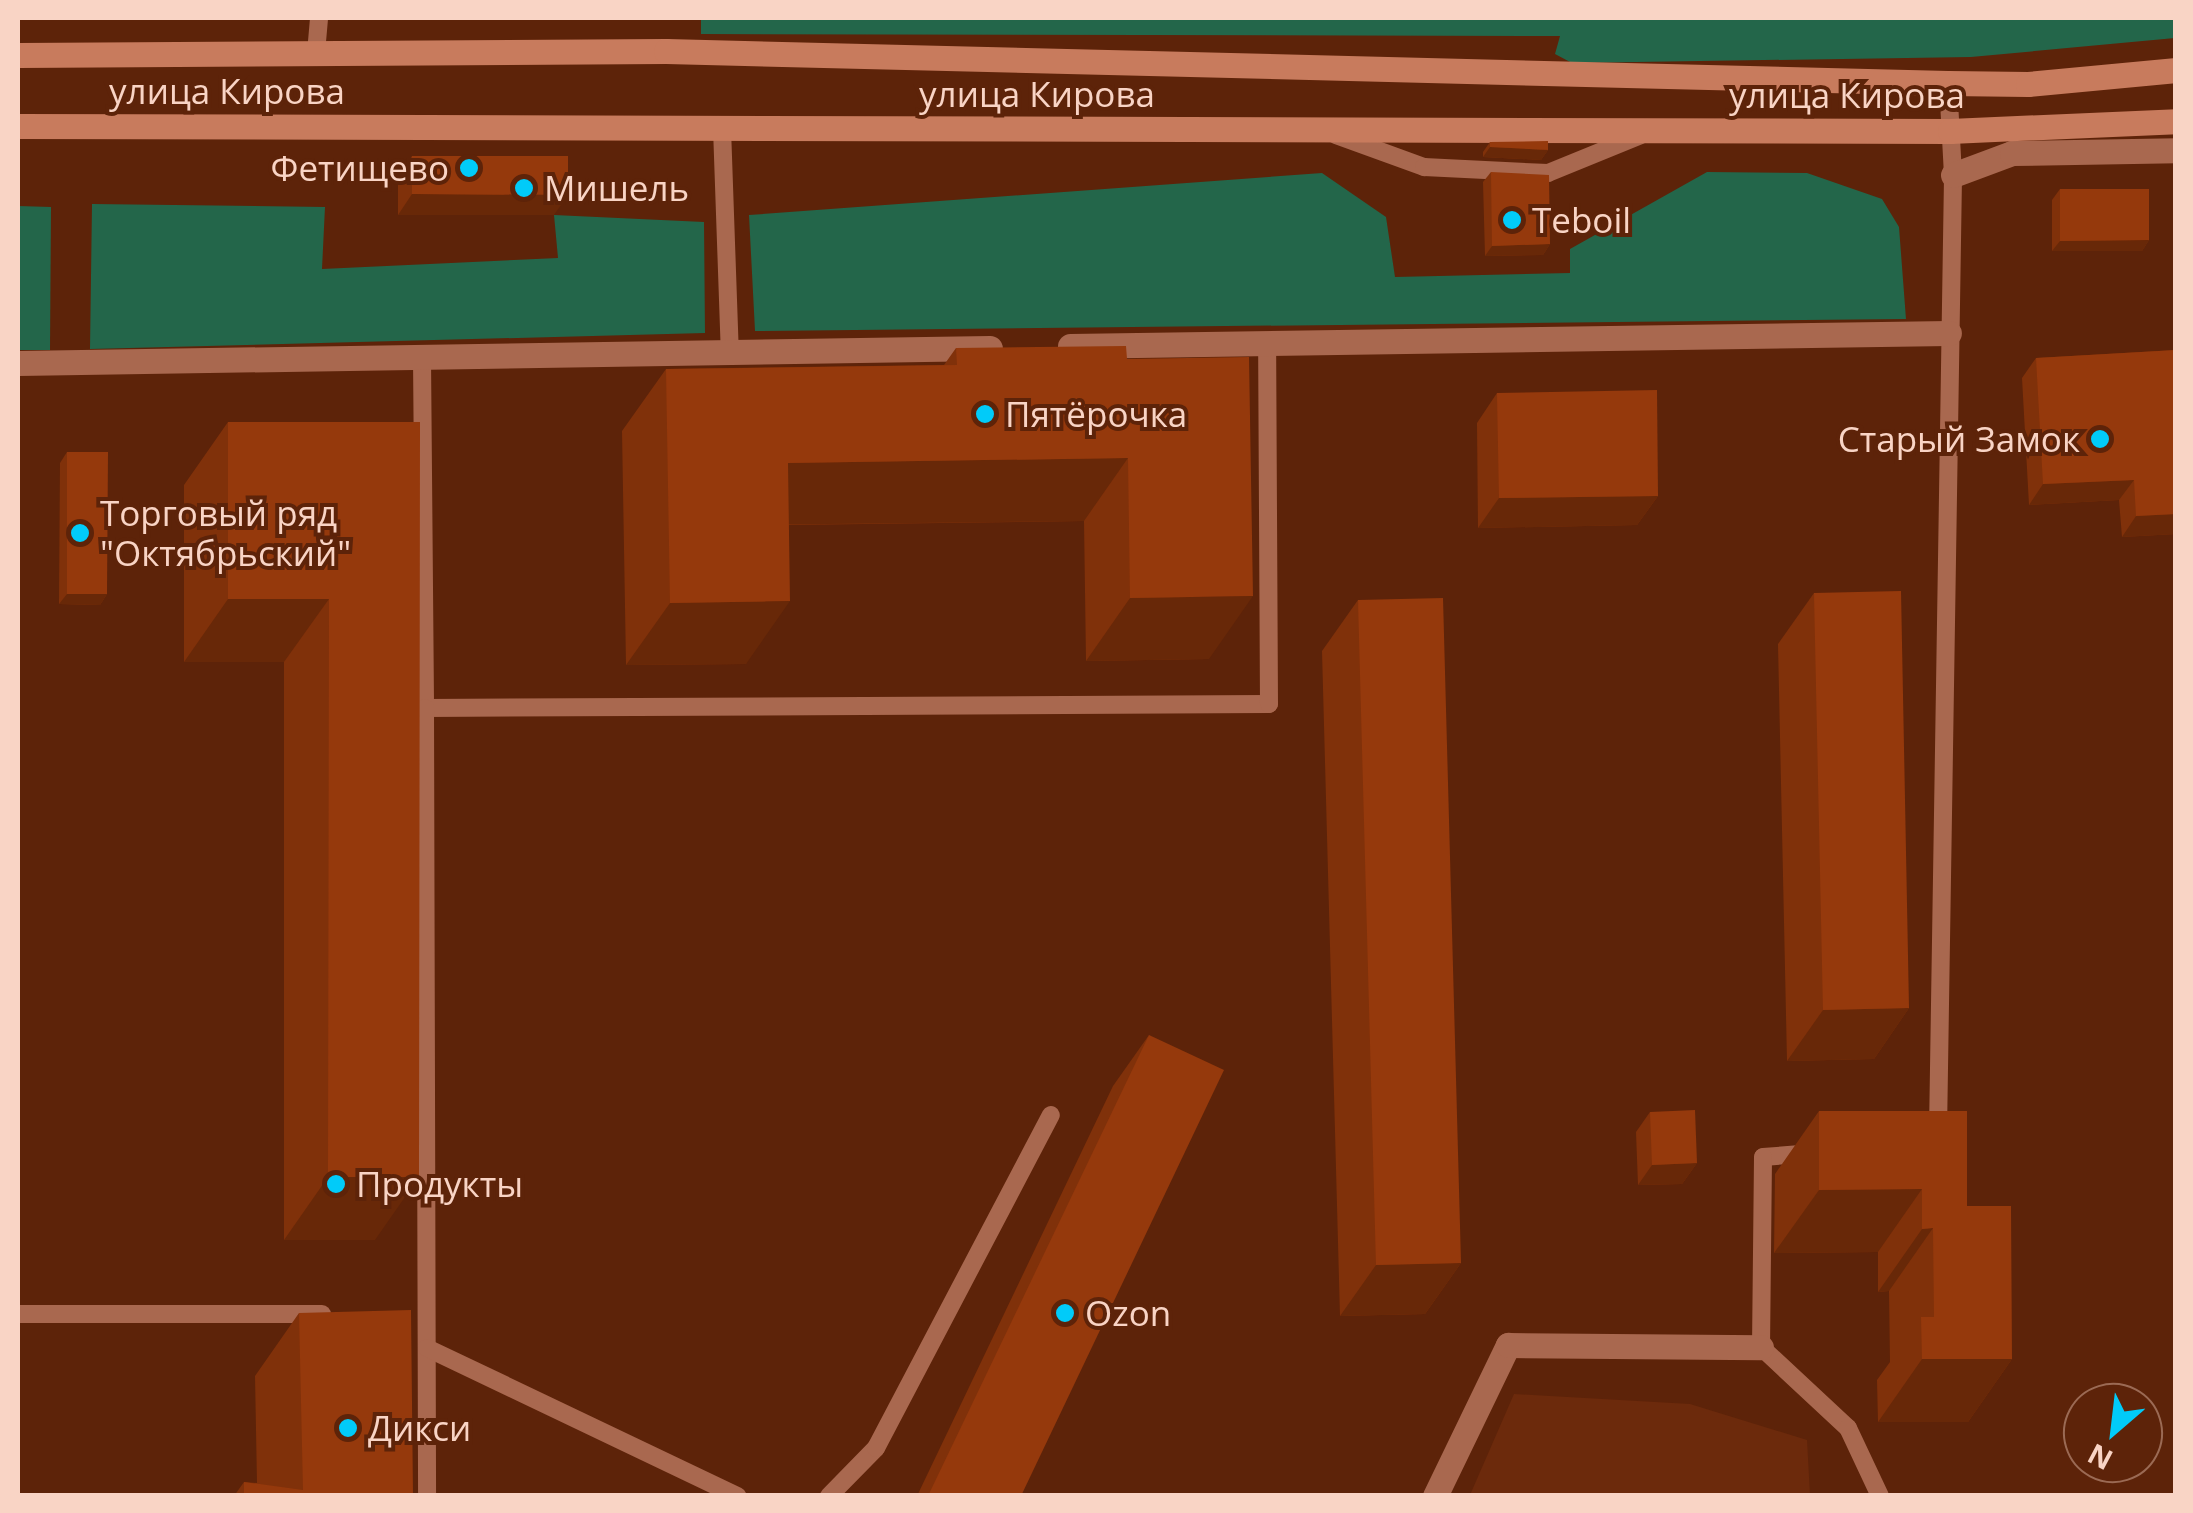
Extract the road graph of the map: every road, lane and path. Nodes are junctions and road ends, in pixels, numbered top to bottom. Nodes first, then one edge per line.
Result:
1 (319, 18) edge
2 (316, 54) junction
3 (18, 55) edge
4 (2176, 70) edge
5 (1948, 84) junction
6 (2176, 121) edge
7 (18, 126) edge
8 (722, 128) junction
9 (2057, 128) junction
10 (1321, 130) junction
11 (1654, 130) junction
12 (1950, 131) junction
13 (2176, 136) edge
14 (2176, 150) edge
15 (1953, 175) junction
16 (1950, 333) junction
17 (1267, 343) junction
18 (1008, 347) edge
19 (1048, 347) edge
20 (730, 352) junction
21 (422, 358) junction
22 (18, 363) edge
23 (424, 708) junction
24 (1051, 1115) dead end
25 (1918, 1144) edge
26 (1840, 1150) edge
27 (18, 1314) edge
28 (350, 1314) edge
29 (1761, 1346) junction
30 (427, 1348) junction
31 (426, 1496) edge
32 (737, 1496) edge
33 (829, 1496) edge
34 (1436, 1496) edge
35 (1880, 1496) edge

1 - 2 lane
2 - 3 main road, улица Кирова
2 - 5 main road, улица Кирова
4 - 5 main road, улица Кирова
5 - 12 lane
6 - 9 main road, улица Кирова
7 - 8 main road, улица Кирова
8 - 10 main road, улица Кирова
8 - 20 lane
9 - 12 main road, улица Кирова
9 - 13 street, улица Кирова
10 - 11 main road, улица Кирова
10 - 11 lane
11 - 12 main road, улица Кирова
12 - 15 lane
14 - 15 street, улица Кирова
15 - 16 lane
16 - 17 street
16 - 25 lane
17 - 19 street
17 - 23 lane
18 - 20 street
20 - 21 street
21 - 22 street
21 - 23 lane
23 - 30 lane
24 - 33 lane
26 - 29 lane
27 - 28 lane
29 - 34 street
29 - 35 lane
30 - 31 lane
30 - 32 lane

